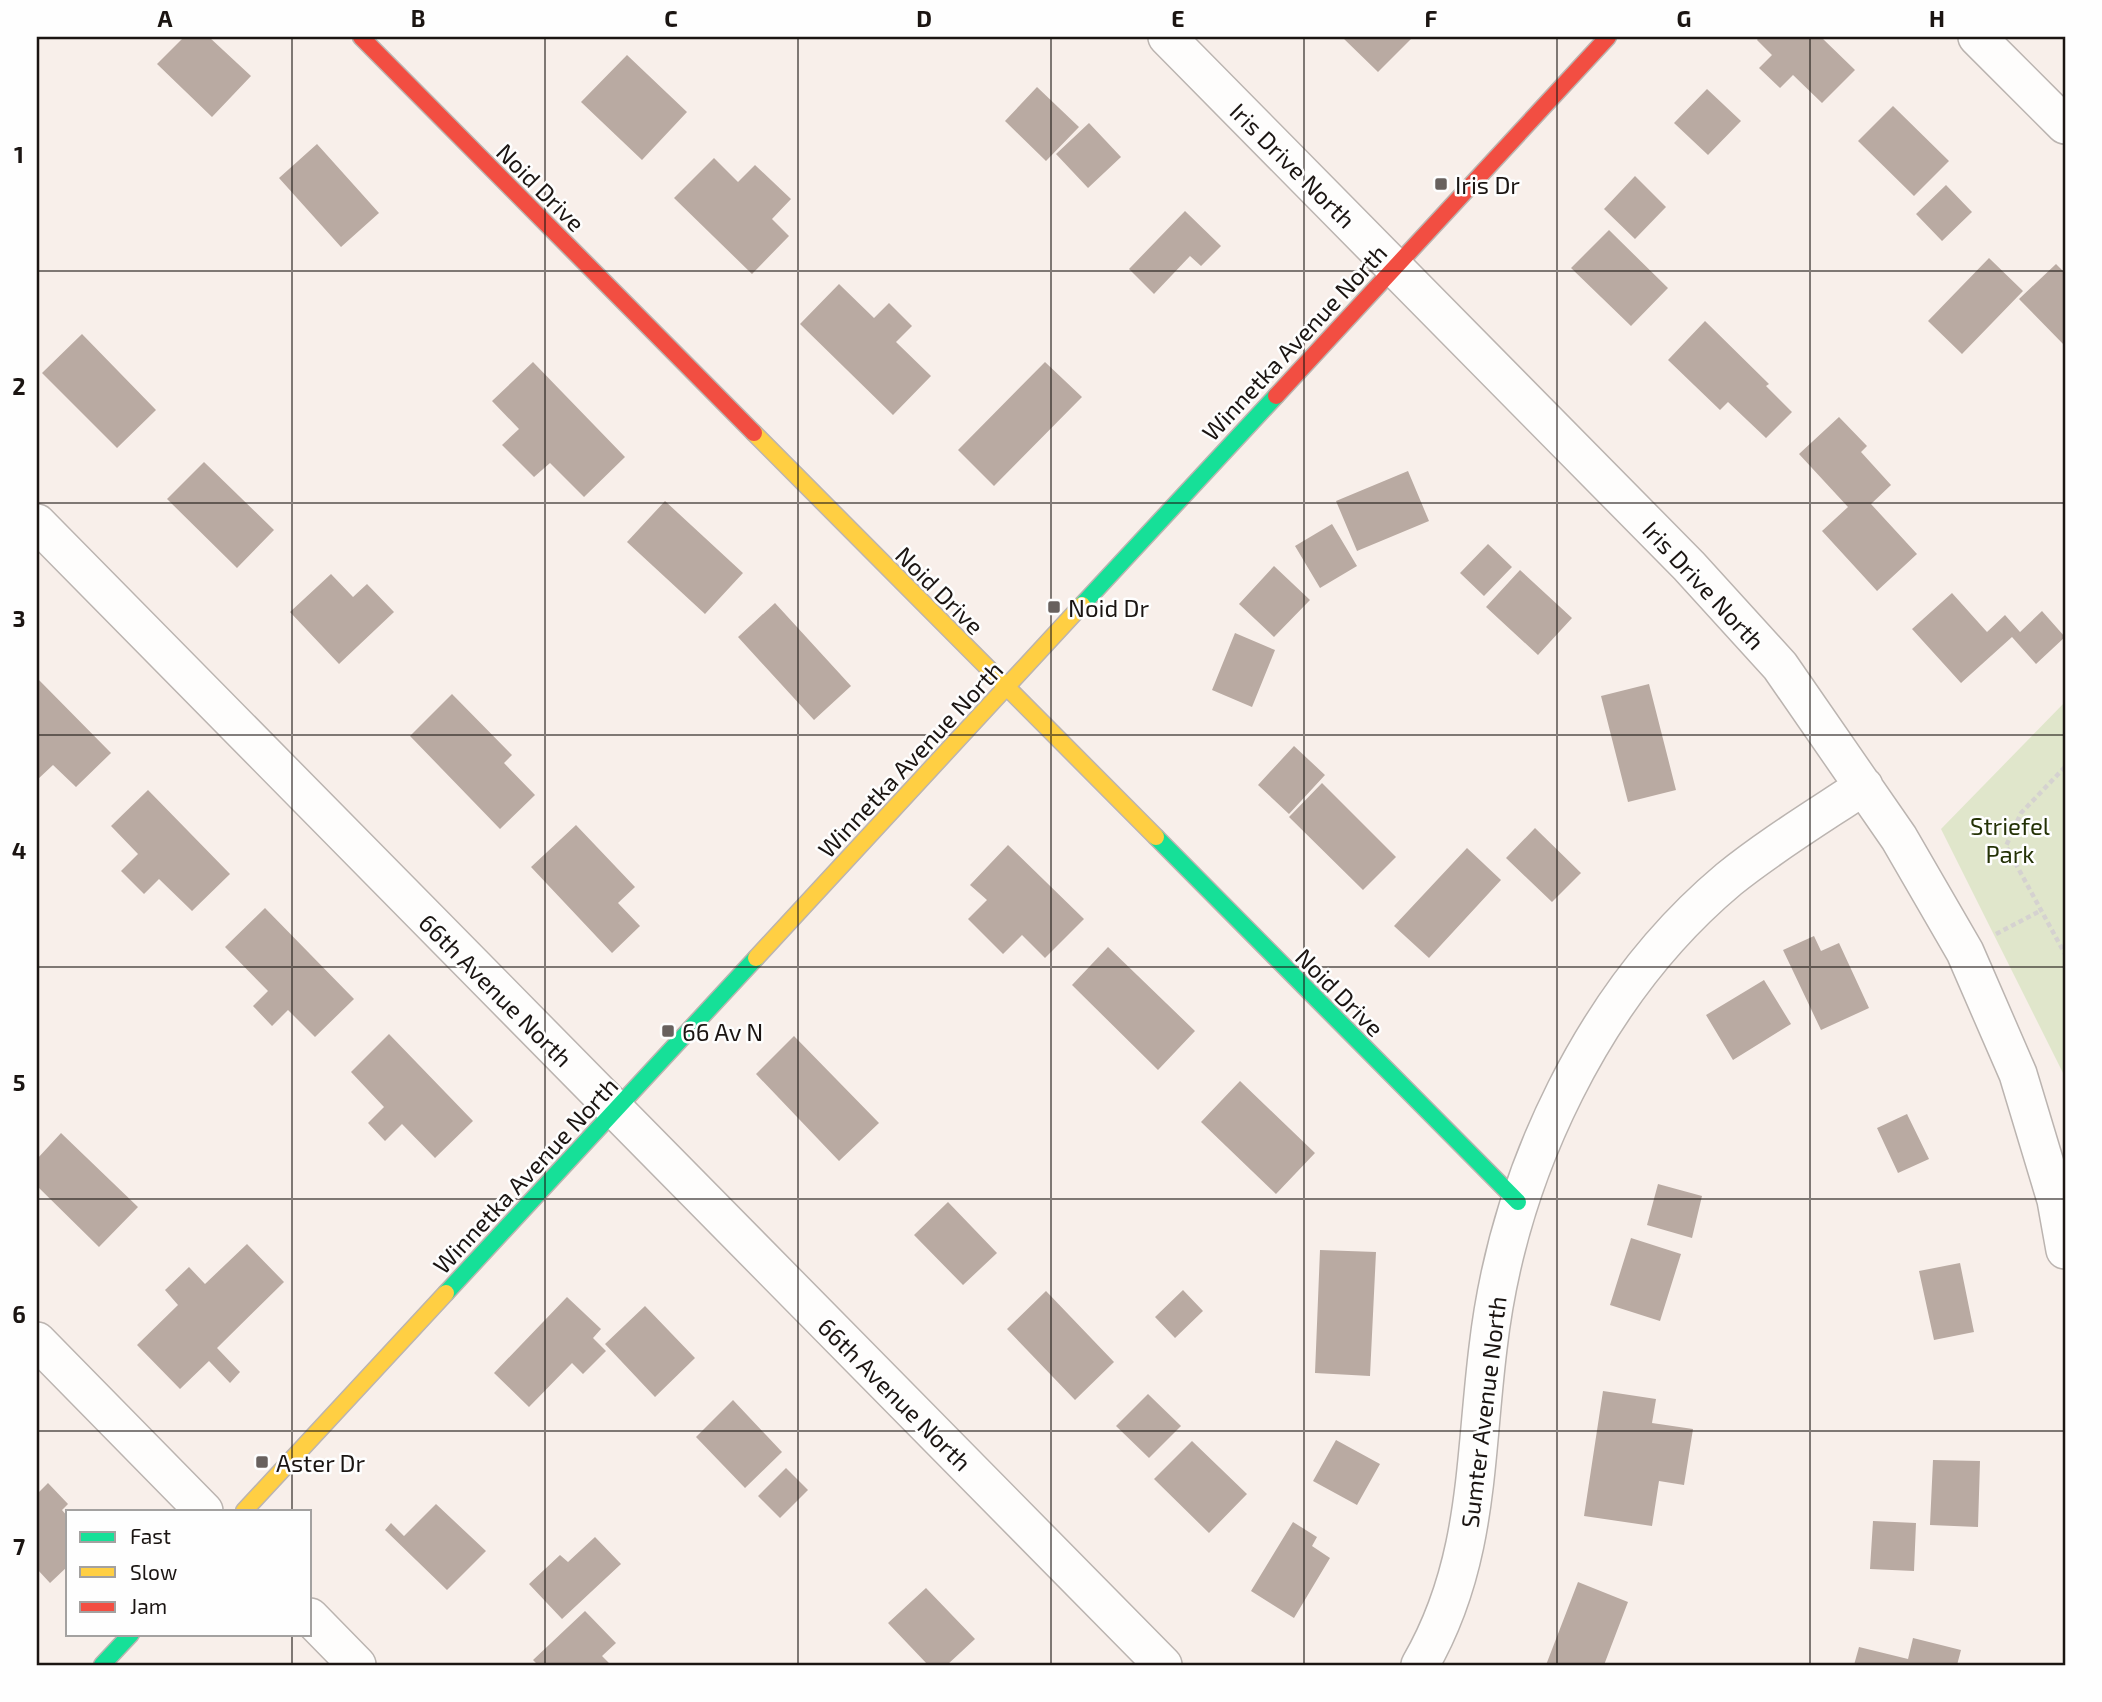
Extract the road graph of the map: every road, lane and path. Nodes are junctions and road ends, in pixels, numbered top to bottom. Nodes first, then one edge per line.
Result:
1 (362, 37) edge
2 (1167, 37) edge
3 (1608, 37) edge
4 (1977, 37) edge
5 (2065, 125) edge
6 (1395, 267) junction
7 (37, 523) edge
8 (1006, 689) junction
9 (2065, 767) edge
10 (1864, 786) junction
11 (2040, 911) junction
12 (1965, 951) junction
13 (2065, 954) edge
14 (615, 1111) junction
15 (1518, 1202) junction
16 (2065, 1250) edge
17 (37, 1341) edge
18 (203, 1510) edge
19 (245, 1510) edge
20 (312, 1619) edge
21 (129, 1636) edge
22 (102, 1665) edge
23 (357, 1665) edge
24 (1163, 1665) edge
25 (1420, 1665) edge

1 - 8 street, Noid Drive
2 - 6 street, Iris Drive North
3 - 6 street, Winnetka Avenue North
4 - 5 street
6 - 8 street, Winnetka Avenue North
6 - 10 street, Iris Drive North
7 - 14 street, 66th Avenue North
8 - 14 street, Winnetka Avenue North
8 - 15 street, Noid Drive
9 - 11 path
10 - 12 street, Iris Drive North
10 - 15 street, Sumter Avenue North
11 - 12 path
11 - 13 path
12 - 16 street, Iris Drive North
14 - 19 street, Winnetka Avenue North
14 - 24 street, 66th Avenue North
15 - 25 street, Sumter Avenue North
17 - 18 street
20 - 23 street
21 - 22 street

